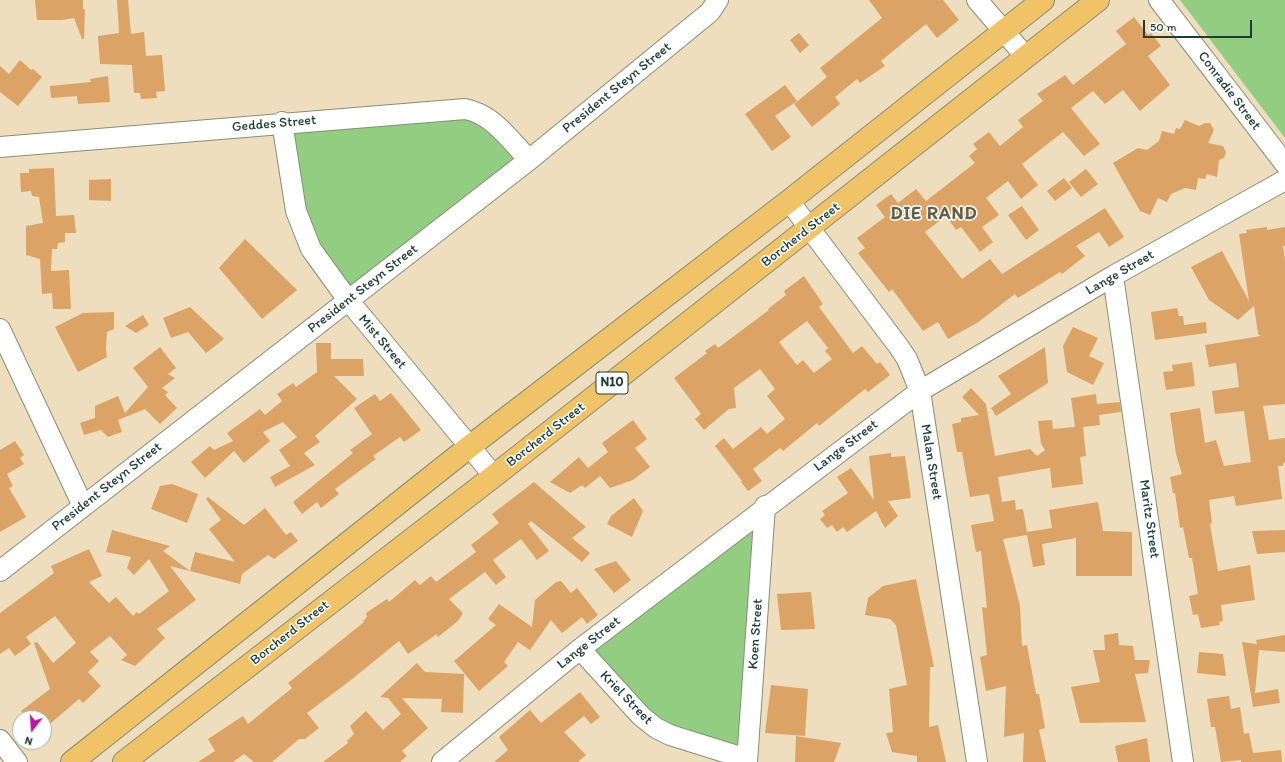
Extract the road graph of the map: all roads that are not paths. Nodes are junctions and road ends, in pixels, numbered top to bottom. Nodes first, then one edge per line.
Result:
1 (718, 0) edge
2 (977, 0) edge
3 (1043, 0) edge
4 (1098, 0) edge
5 (1159, 0) edge
6 (1003, 32) junction
7 (1026, 57) junction
8 (282, 122) junction
9 (0, 147) edge
10 (528, 160) junction
11 (1285, 164) edge
12 (1285, 180) edge
13 (789, 201) junction
14 (811, 228) junction
15 (1113, 276) junction
16 (348, 300) junction
17 (0, 329) edge
18 (920, 391) junction
19 (469, 447) junction
20 (494, 476) junction
21 (83, 506) junction
22 (765, 506) junction
23 (0, 570) edge
24 (580, 649) junction
25 (0, 740) edge
26 (747, 761) edge
27 (17, 762) edge
28 (72, 762) edge
29 (124, 762) edge
30 (442, 762) edge
31 (977, 762) edge
32 (1183, 762) edge

1 - 10 street, President Steyn Street
2 - 6 street
3 - 6 highway, N10
4 - 7 highway, Borcherd Street / N10
5 - 11 street, Conradie Street
6 - 7 street
6 - 13 highway, N10
7 - 14 highway, Borcherd Street / N10
8 - 9 street, Geddes Street
8 - 10 street, Geddes Street
8 - 16 street, Mist Street
10 - 16 street, President Steyn Street
12 - 15 street, Lange Street
13 - 14 street, Malan Street
13 - 19 highway, N10
14 - 18 street, Malan Street
14 - 20 highway, Borcherd Street / N10
15 - 18 street, Lange Street
15 - 32 street, Maritz Street
16 - 19 street, Mist Street
16 - 21 street, President Steyn Street
17 - 21 street
18 - 22 street, Lange Street
18 - 31 street, Malan Street
19 - 20 street, Mist Street
19 - 28 highway, N10
20 - 29 highway, Borcherd Street / N10
21 - 23 street, President Steyn Street
22 - 24 street, Lange Street
22 - 26 street, Koen Street
24 - 26 street, Kriel Street
24 - 30 street, Lange Street
25 - 27 street

